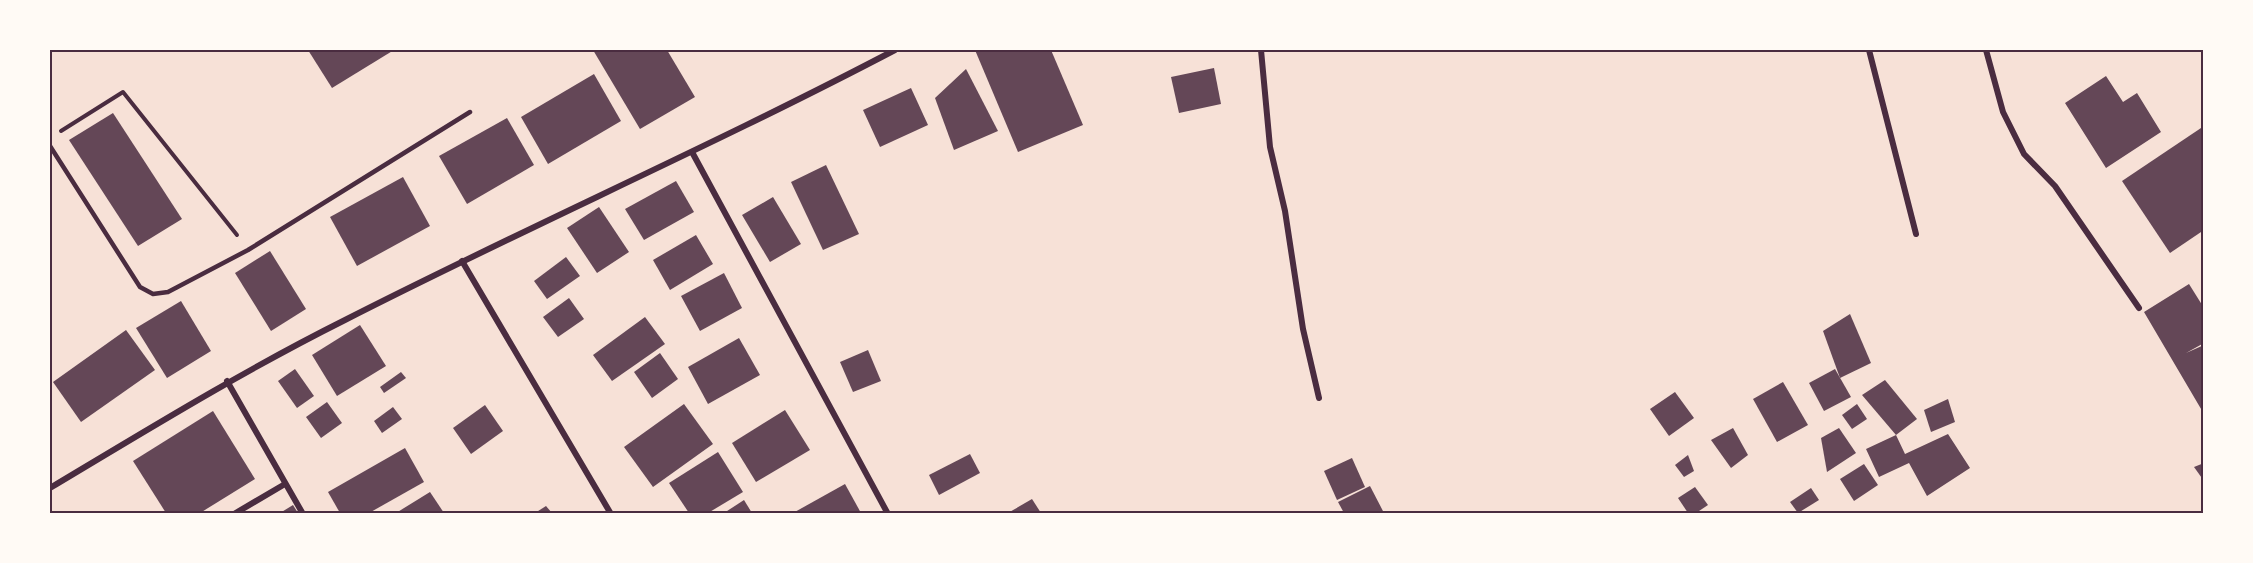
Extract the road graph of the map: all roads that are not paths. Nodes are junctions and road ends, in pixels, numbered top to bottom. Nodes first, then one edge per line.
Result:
1 (895, 50) edge
2 (1261, 50) edge
3 (1869, 50) edge
4 (1986, 50) edge
5 (470, 112) dead end
6 (50, 146) edge
7 (692, 152) junction
8 (1916, 234) dead end
9 (462, 261) junction
10 (2139, 308) dead end
11 (227, 381) junction
12 (1318, 398) dead end
13 (285, 484) junction
14 (50, 488) edge
15 (234, 513) edge
16 (303, 513) edge
17 (611, 513) edge
18 (888, 513) edge

1 - 7 street
2 - 12 street
3 - 8 street
4 - 10 street
5 - 6 lane
7 - 9 street
7 - 18 street
9 - 11 street
9 - 17 street
11 - 13 street
11 - 14 street
13 - 15 street
13 - 16 street

